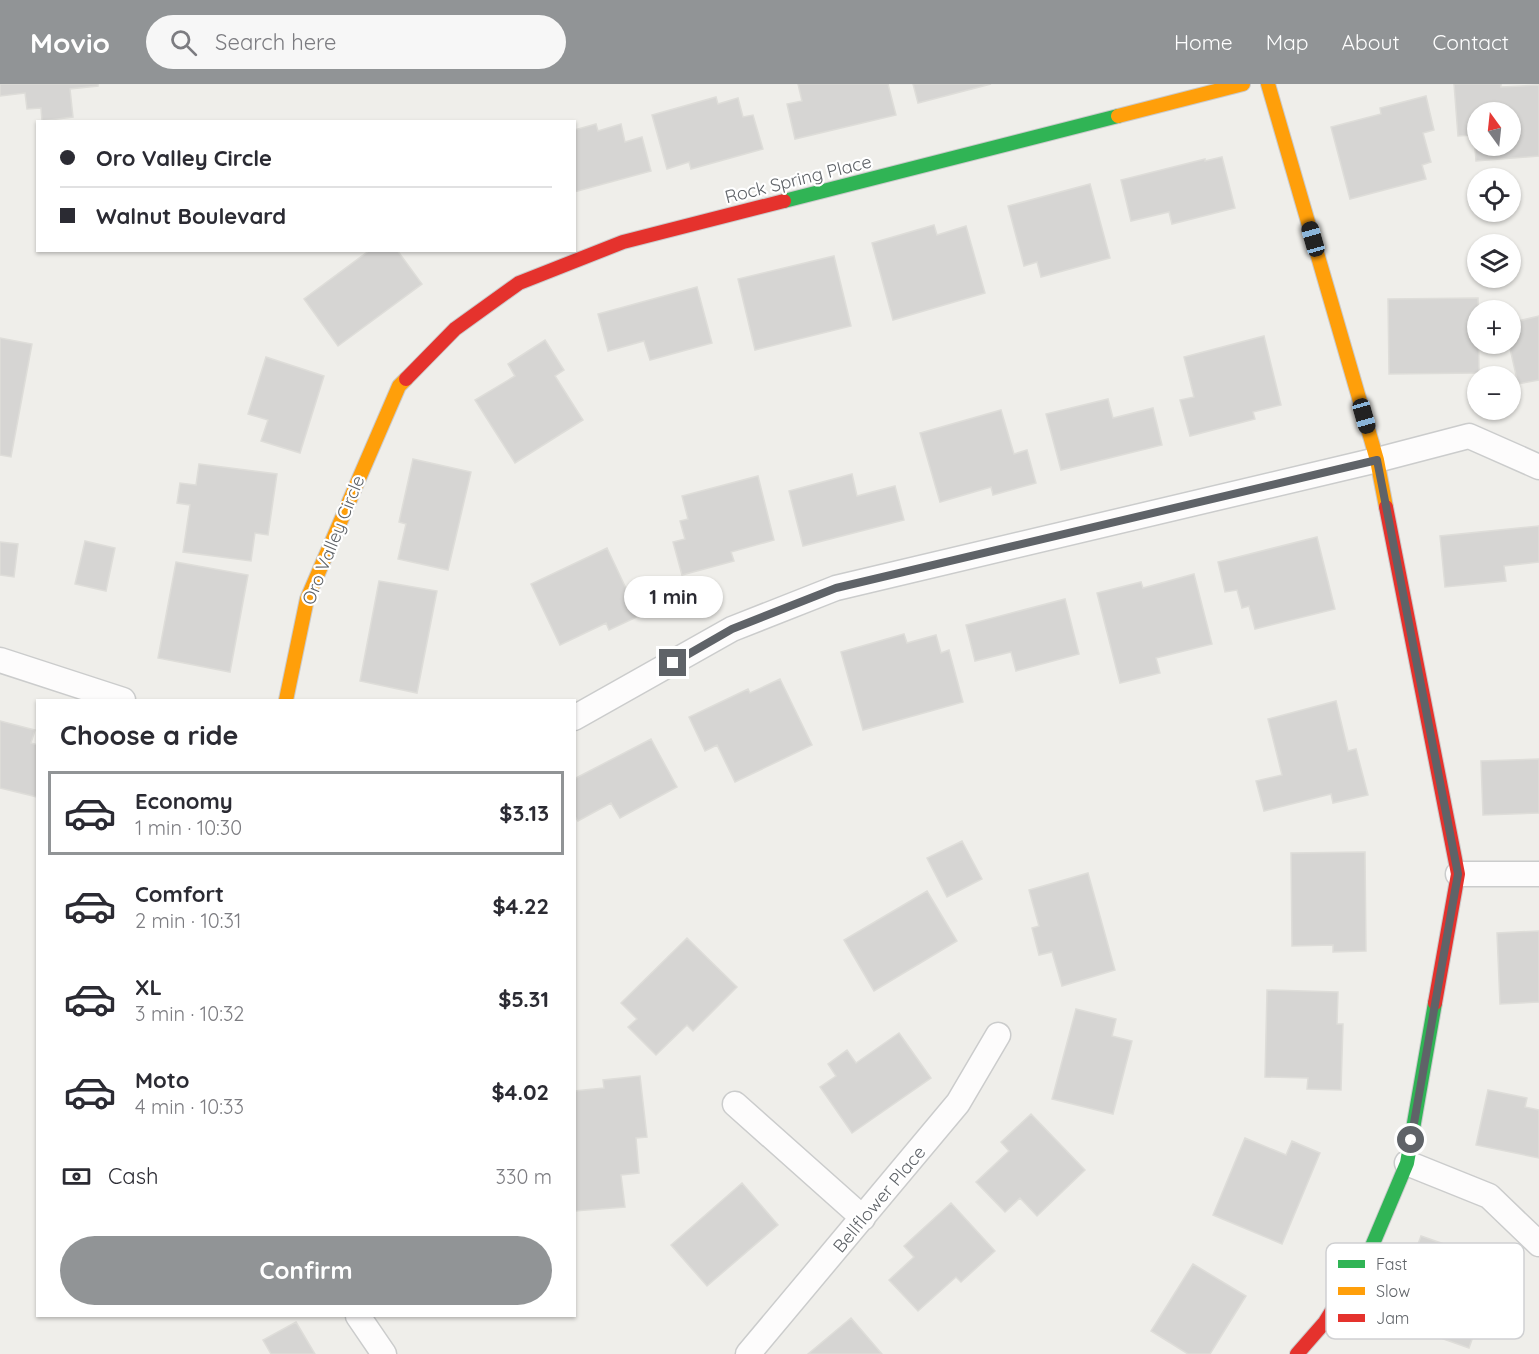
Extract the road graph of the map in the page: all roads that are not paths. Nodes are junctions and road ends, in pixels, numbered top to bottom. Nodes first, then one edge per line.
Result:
1 (1243, 84) edge
2 (1268, 84) edge
3 (399, 386) joint
4 (1377, 460) junction
5 (1539, 467) edge
6 (0, 660) edge
7 (120, 699) edge
8 (286, 699) edge
9 (576, 717) edge
10 (1458, 874) junction
11 (1539, 874) edge
12 (998, 1035) dead end
13 (735, 1104) dead end
14 (1407, 1163) junction
15 (863, 1218) junction
16 (1373, 1243) edge
17 (1539, 1244) edge
18 (359, 1317) edge
19 (1326, 1322) edge
20 (384, 1354) edge
21 (748, 1354) edge
22 (1297, 1354) edge

1 - 3 street, Rock Spring Place
2 - 4 street
3 - 8 street, Oro Valley Circle
4 - 5 street
4 - 9 street
4 - 10 street
6 - 7 street
10 - 11 street
10 - 14 street
12 - 15 street, Bellflower Place
13 - 15 street
14 - 16 street
14 - 17 street
15 - 21 street, Bellflower Place
18 - 20 street
19 - 22 street

